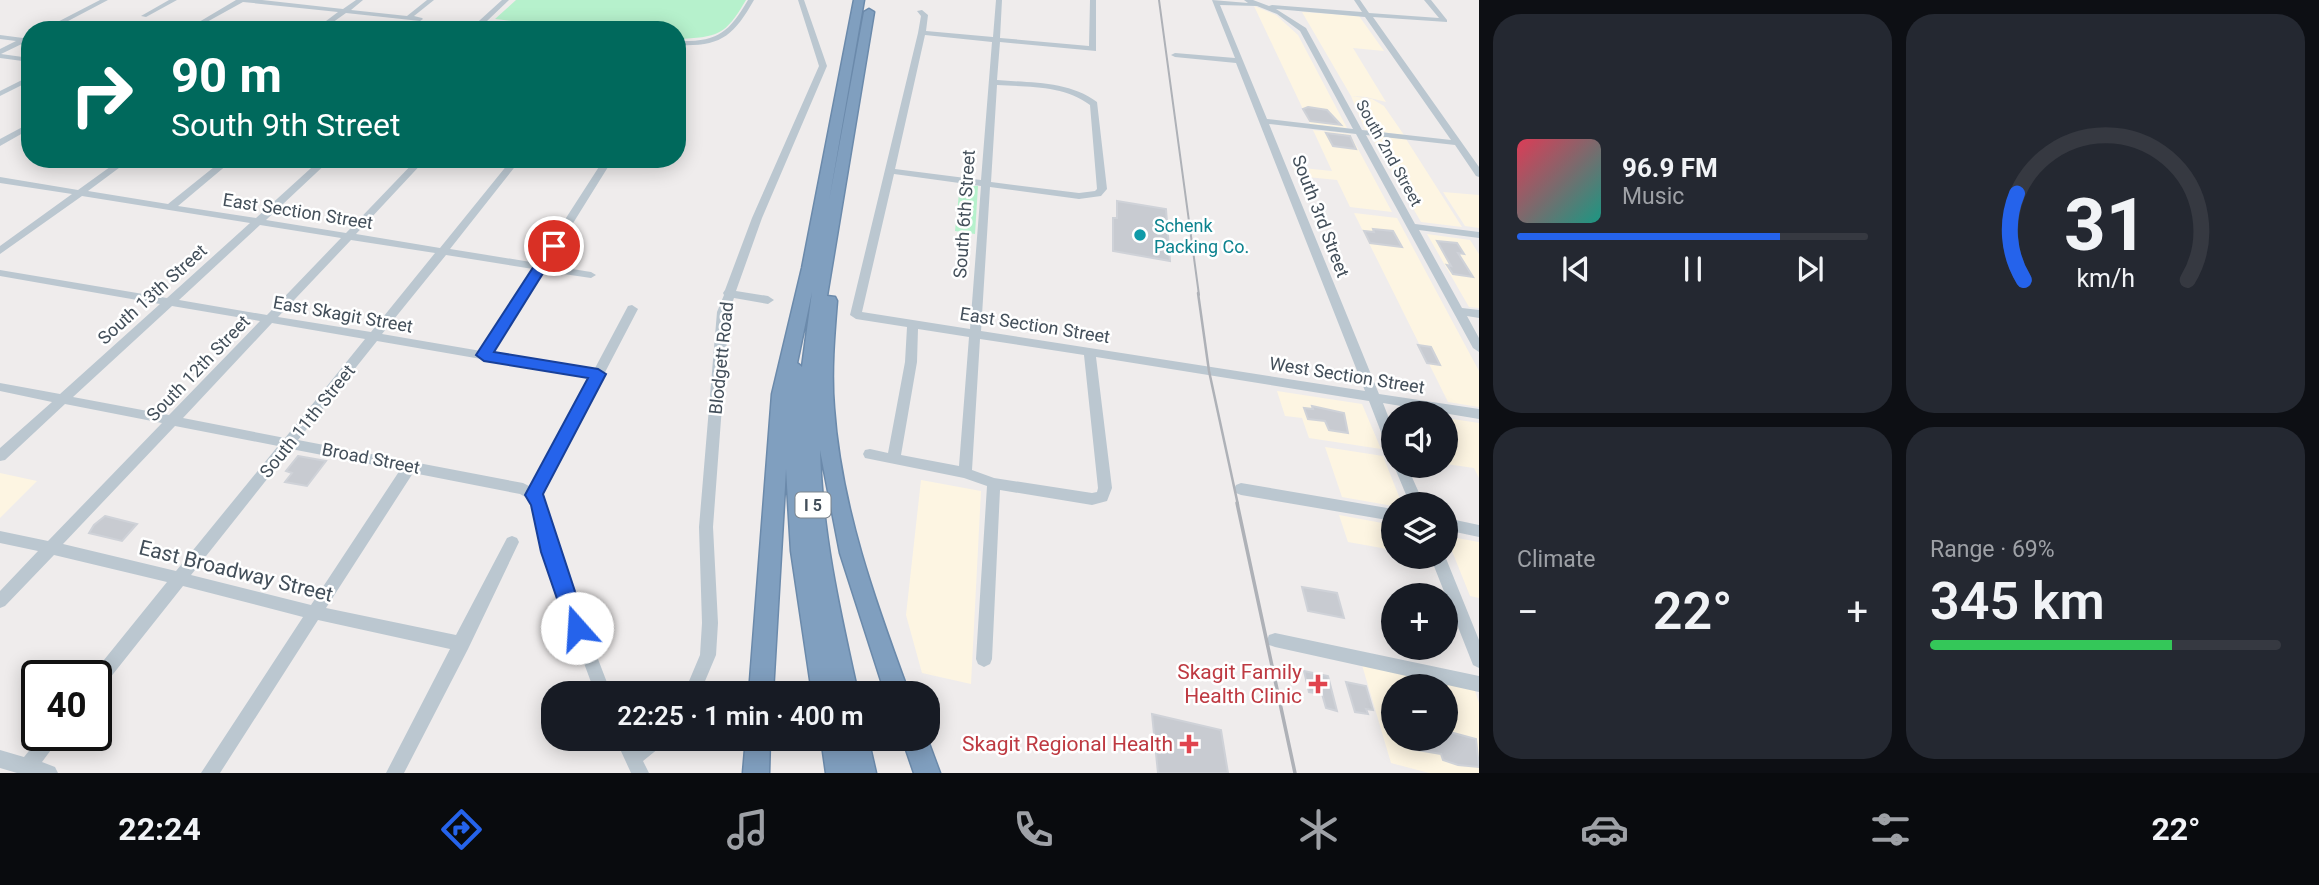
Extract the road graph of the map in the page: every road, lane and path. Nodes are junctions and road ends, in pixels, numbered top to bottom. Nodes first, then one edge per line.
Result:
1 (105, 0) edge
2 (174, 0) edge
3 (242, 0) edge
4 (360, 0) edge
5 (431, 0) edge
6 (506, 0) edge
7 (751, 0) edge
8 (801, 0) edge
9 (859, 0) edge
10 (871, 0) edge
11 (999, 0) edge
12 (1093, 0) edge
13 (1247, 0) edge
14 (1357, 0) edge
15 (1427, 0) edge
16 (1216, 1) edge
17 (276, 2) edge
18 (1262, 6) junction
19 (344, 11) junction
20 (920, 11) dead end
21 (1367, 15) junction
22 (144, 16) dead end
23 (408, 18) junction
24 (420, 19) dead end
25 (63, 21) edge
26 (205, 21) edge
27 (330, 21) edge
28 (482, 21) edge
29 (922, 33) junction
30 (0, 37) edge
31 (21, 39) edge
32 (996, 40) junction
33 (21, 42) edge
34 (686, 44) edge
35 (689, 44) joint
36 (0, 54) edge
37 (1175, 55) dead end
38 (21, 58) edge
39 (1240, 61) junction
40 (992, 82) junction
41 (21, 83) edge
42 (0, 94) edge
43 (1264, 121) junction
44 (21, 130) edge
45 (1359, 132) junction
46 (0, 143) edge
47 (1457, 143) junction
48 (115, 168) edge
49 (219, 168) edge
50 (317, 168) edge
51 (413, 168) edge
52 (510, 168) edge
53 (602, 168) edge
54 (889, 171) junction
55 (1479, 174) edge
56 (0, 180) edge
57 (987, 183) junction
58 (80, 193) junction
59 (835, 204) junction
60 (169, 208) junction
61 (257, 222) junction
62 (1411, 226) junction
63 (1479, 235) edge
64 (348, 237) junction
65 (0, 251) edge
66 (442, 251) junction
67 (541, 266) junction
68 (0, 273) edge
69 (591, 275) dead end
70 (727, 292) junction
71 (768, 300) dead end
72 (169, 302) junction
73 (632, 309) dead end
74 (1459, 311) junction
75 (1479, 314) edge
76 (269, 319) junction
77 (913, 323) junction
78 (975, 333) junction
79 (796, 334) junction
80 (374, 337) junction
81 (1479, 348) edge
82 (1090, 352) junction
83 (484, 355) junction
84 (1209, 371) joint
85 (598, 374) junction
86 (0, 387) edge
87 (1374, 397) junction
88 (63, 399) junction
89 (1479, 414) edge
90 (1381, 415) edge
91 (172, 420) junction
92 (289, 443) junction
93 (870, 454) dead end
94 (0, 456) edge
95 (894, 458) junction
96 (410, 466) junction
97 (965, 473) junction
98 (994, 483) junction
99 (1241, 489) dead end
100 (534, 495) junction
101 (1381, 513) edge
102 (1458, 527) edge
103 (1479, 531) edge
104 (0, 537) edge
105 (512, 542) dead end
106 (51, 548) junction
107 (1442, 569) edge
108 (180, 579) junction
109 (0, 601) edge
110 (317, 613) junction
111 (1275, 640) dead end
112 (462, 644) junction
113 (984, 659) dead end
114 (1479, 660) edge
115 (112, 662) edge
116 (598, 681) edge
117 (697, 681) edge
118 (762, 681) edge
119 (822, 681) edge
120 (843, 681) edge
121 (893, 681) edge
122 (1479, 684) edge
123 (40, 751) edge
124 (648, 751) edge
125 (757, 751) edge
126 (835, 751) edge
127 (859, 751) edge
128 (919, 751) edge
129 (0, 759) edge
130 (636, 766) edge
131 (25, 770) edge
132 (49, 773) edge
133 (210, 773) edge
134 (396, 773) edge
135 (756, 773) edge
136 (839, 773) edge
137 (863, 773) edge
138 (927, 773) edge

1 - 25 street
2 - 22 street
3 - 17 street
3 - 26 street
4 - 19 street
5 - 23 street
6 - 28 street
7 - 35 street
8 - 70 street, Blodgett Road
9 - 79 highway, I 5
10 - 59 highway, I 5
11 - 32 street, South 6th Street
12 - 32 street
13 - 18 street, South 2nd Street
14 - 21 street
15 - 21 street
16 - 18 street
16 - 39 street, South 3rd Street
17 - 19 street
18 - 21 street
18 - 45 street, South 2nd Street
19 - 23 street
19 - 27 street
20 - 29 street
21 - 47 street
23 - 24 street
29 - 32 street
29 - 54 street
30 - 31 street
32 - 40 street, South 6th Street
33 - 36 street
34 - 35 street
36 - 38 street
37 - 39 street
39 - 43 street, South 3rd Street
40 - 57 street, South 6th Street
40 - 57 street
41 - 42 street
43 - 45 street
43 - 87 street, South 3rd Street
44 - 46 street
45 - 47 street
45 - 62 street, South 2nd Street
47 - 55 street
48 - 58 street
49 - 60 street
50 - 61 street, South 13th Street
51 - 64 street, South 12th Street
52 - 66 street, South 11th Street
53 - 67 street
54 - 57 street
54 - 77 street, East Section Street
56 - 58 street, East Section Street
57 - 78 street, South 6th Street
58 - 60 street, East Section Street
58 - 65 street
59 - 120 highway, I 5
59 - 121 highway
60 - 61 street, East Section Street
61 - 64 street, East Section Street
61 - 72 street, South 13th Street
62 - 63 street
62 - 74 street, South 2nd Street
64 - 66 street, East Section Street
64 - 76 street, South 12th Street
66 - 67 street, East Section Street
66 - 80 street, South 11th Street
67 - 69 street, East Section Street
67 - 83 street
68 - 72 street, East Skagit Street
70 - 71 street
70 - 117 street, Blodgett Road
72 - 76 street, East Skagit Street
72 - 88 street, South 13th Street
73 - 85 street
74 - 75 street
74 - 81 street, South 2nd Street
76 - 80 street, East Skagit Street
76 - 91 street, South 12th Street
77 - 78 street, East Section Street
77 - 95 street
78 - 82 street, East Section Street
78 - 97 street, South 6th Street
79 - 118 highway
79 - 119 highway, I 5
80 - 83 street, East Skagit Street
80 - 92 street, South 11th Street
82 - 84 street, East Section Street
82 - 98 street
83 - 85 street, East Skagit Street
84 - 87 street, West Section Street
85 - 100 street
86 - 88 street, Broad Street
87 - 89 street, West Section Street
87 - 90 street, South 3rd Street
88 - 91 street, Broad Street
88 - 94 street, South 13th Street
91 - 92 street, Broad Street
91 - 106 street, South 12th Street
92 - 96 street, Broad Street
92 - 108 street, South 11th Street
93 - 95 street
95 - 97 street
96 - 100 street, Broad Street
96 - 110 street
97 - 98 street
98 - 113 street
99 - 101 street
100 - 116 street
102 - 103 street
104 - 106 street, East Broadway Street
105 - 112 street
106 - 108 street, East Broadway Street
106 - 109 street, South 12th Street
107 - 114 street
108 - 110 street, East Broadway Street
108 - 115 street, South 11th Street
110 - 112 street, East Broadway Street
110 - 133 street
111 - 122 street
112 - 134 street
123 - 131 street
124 - 130 street
125 - 135 highway
126 - 136 highway
127 - 137 highway
128 - 138 highway
129 - 131 street
131 - 132 street

